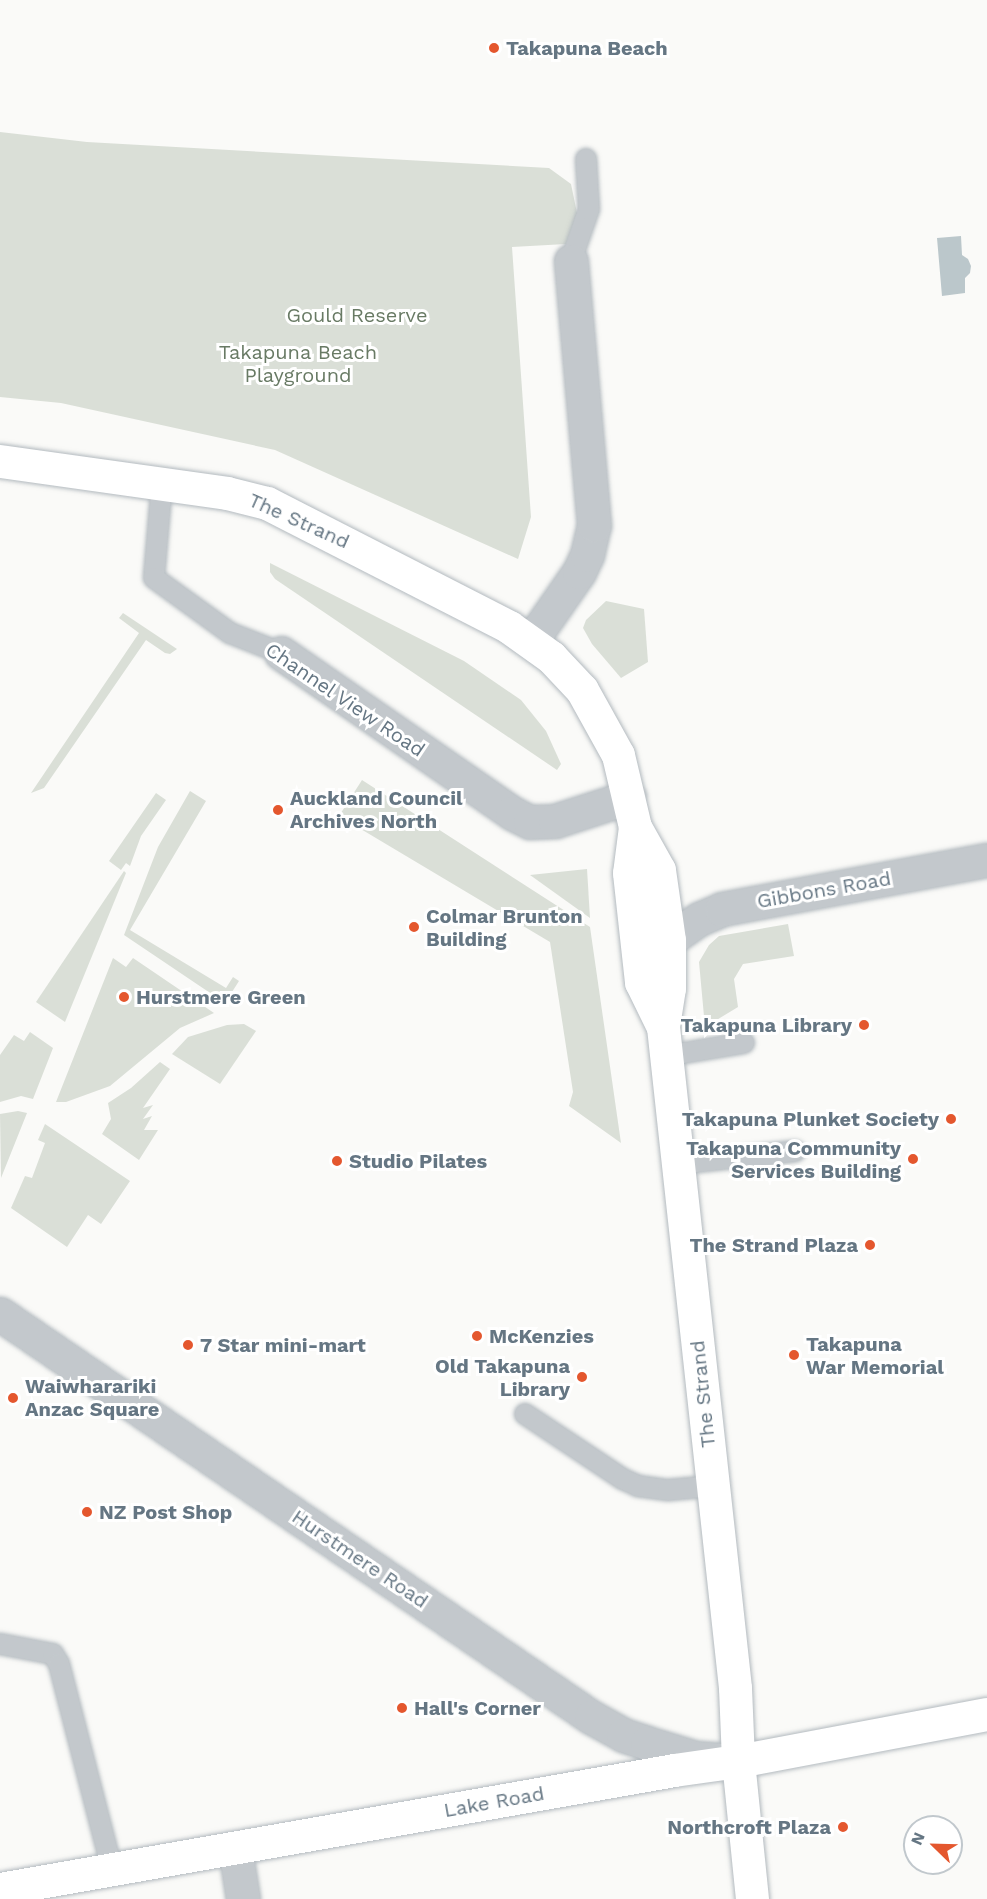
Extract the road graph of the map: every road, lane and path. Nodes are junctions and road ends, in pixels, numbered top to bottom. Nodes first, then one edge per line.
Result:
1 (586, 159) dead end
2 (571, 261) joint
3 (3, 463) edge
4 (162, 482) junction
5 (531, 641) junction
6 (281, 653) joint
7 (632, 812) junction
8 (987, 860) edge
9 (669, 939) junction
10 (664, 1041) junction
11 (744, 1043) dead end
12 (795, 1151) dead end
13 (678, 1164) junction
14 (0, 1314) edge
15 (525, 1414) dead end
16 (713, 1486) junction
17 (0, 1644) edge
18 (987, 1714) edge
19 (738, 1761) junction
20 (235, 1848) junction
21 (112, 1869) junction
22 (0, 1888) edge
23 (243, 1899) edge
24 (752, 1899) edge

1 - 2 lane
2 - 5 street
3 - 4 street, The Strand
4 - 5 street, The Strand
4 - 6 lane, Channel View Road
5 - 7 street, The Strand
6 - 7 street, Channel View Road
7 - 9 street, The Strand
7 - 10 street, The Strand
8 - 9 street, Gibbons Road
9 - 10 street, The Strand
10 - 11 lane
10 - 13 street, The Strand
12 - 13 lane
13 - 16 street, The Strand
14 - 19 street, Hurstmere Road
15 - 16 lane
16 - 19 street, The Strand
17 - 21 lane
18 - 19 street, Lake Road
19 - 20 street, Lake Road
19 - 24 street, The Strand
20 - 21 street, Lake Road
20 - 23 street
21 - 22 street, Lake Road

